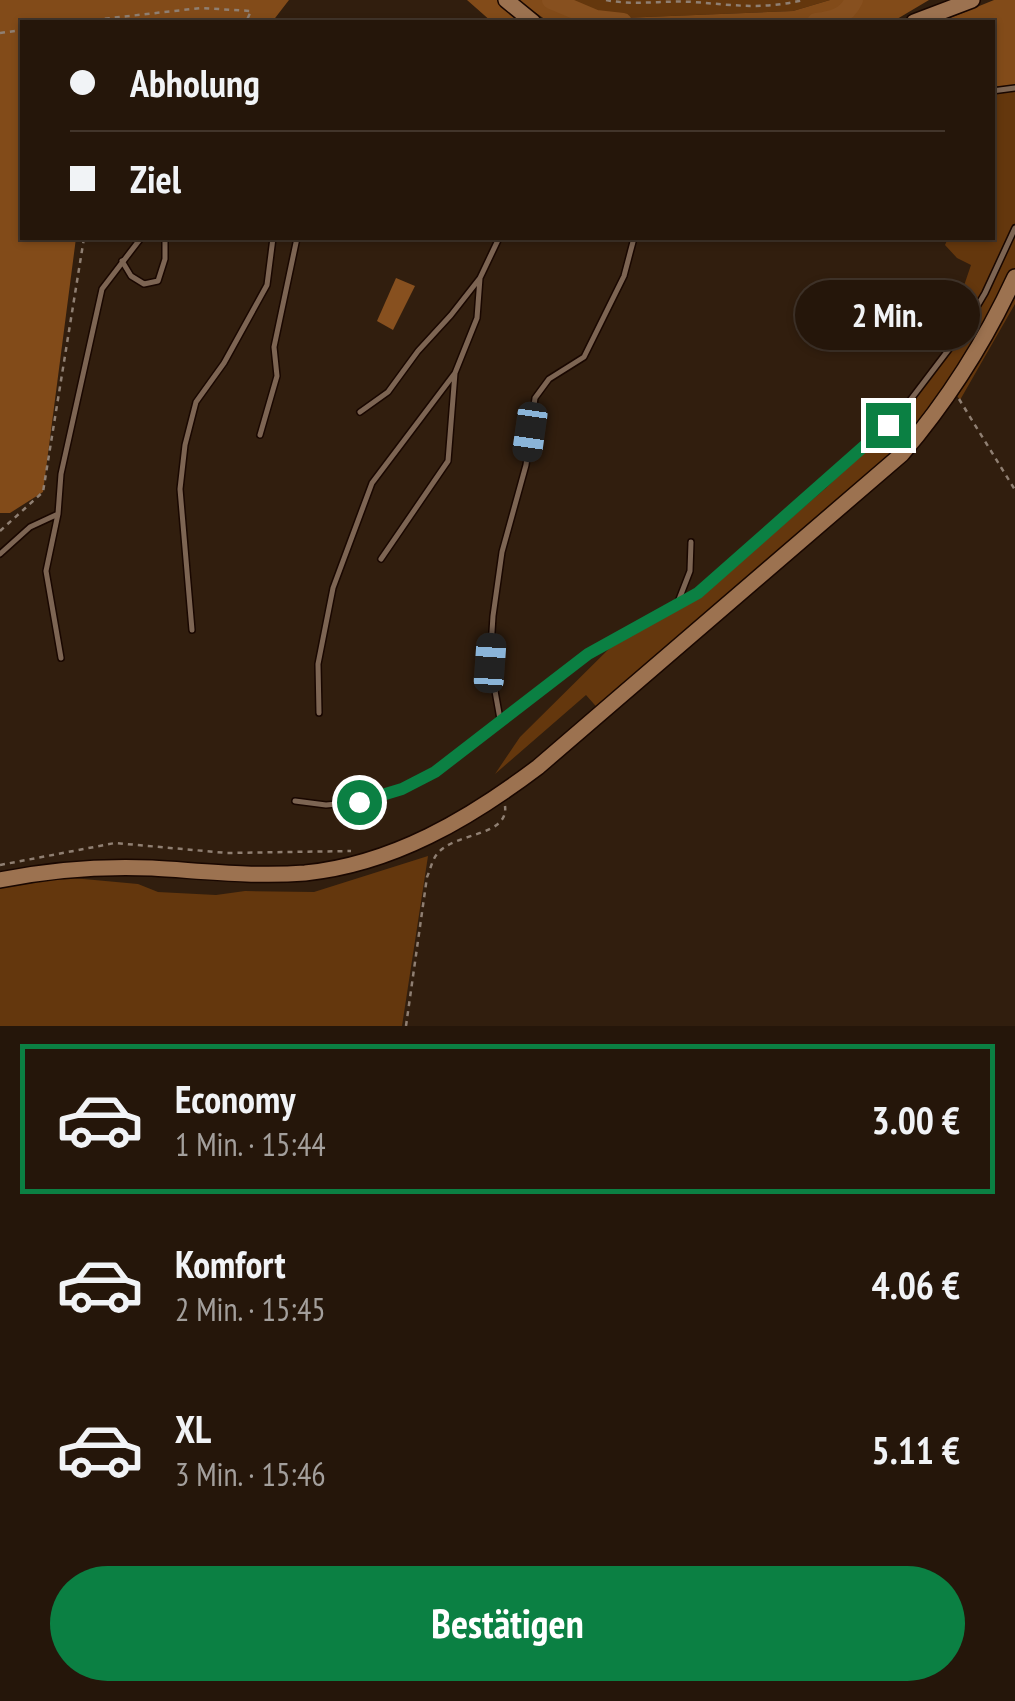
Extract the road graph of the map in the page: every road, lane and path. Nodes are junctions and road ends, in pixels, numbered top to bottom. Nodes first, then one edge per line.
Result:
1 (506, 0) edge
2 (606, 0) edge
3 (804, 0) edge
4 (972, 0) edge
5 (94, 20) edge
6 (247, 20) edge
7 (531, 20) edge
8 (919, 20) edge
9 (1015, 228) edge
10 (84, 240) edge
11 (139, 240) edge
12 (165, 240) edge
13 (273, 240) edge
14 (298, 240) edge
15 (498, 240) edge
16 (633, 240) edge
17 (122, 261) junction
18 (1015, 277) edge
19 (480, 278) junction
20 (454, 373) junction
21 (953, 389) junction
22 (360, 412) dead end
23 (260, 435) dead end
24 (1015, 490) edge
25 (58, 514) junction
26 (0, 532) edge
27 (691, 542) dead end
28 (0, 554) edge
29 (381, 559) dead end
30 (677, 605) junction
31 (192, 630) dead end
32 (60, 658) dead end
33 (318, 713) dead end
34 (500, 721) junction
35 (500, 795) junction
36 (296, 801) dead end
37 (356, 850) dead end
38 (0, 864) edge
39 (0, 880) edge
40 (406, 1026) edge

1 - 7 main road
2 - 3 path
4 - 8 main road
5 - 6 path
9 - 30 lane
10 - 26 path
11 - 17 lane
12 - 17 lane
13 - 31 lane
14 - 23 lane
15 - 19 lane
16 - 34 lane
17 - 25 lane
18 - 21 main road
19 - 20 lane
19 - 22 lane
20 - 29 lane
20 - 33 lane
21 - 24 path
21 - 35 main road
25 - 28 lane
25 - 32 lane
27 - 30 lane
30 - 34 lane
34 - 36 lane
35 - 39 main road
35 - 40 path
37 - 38 path

